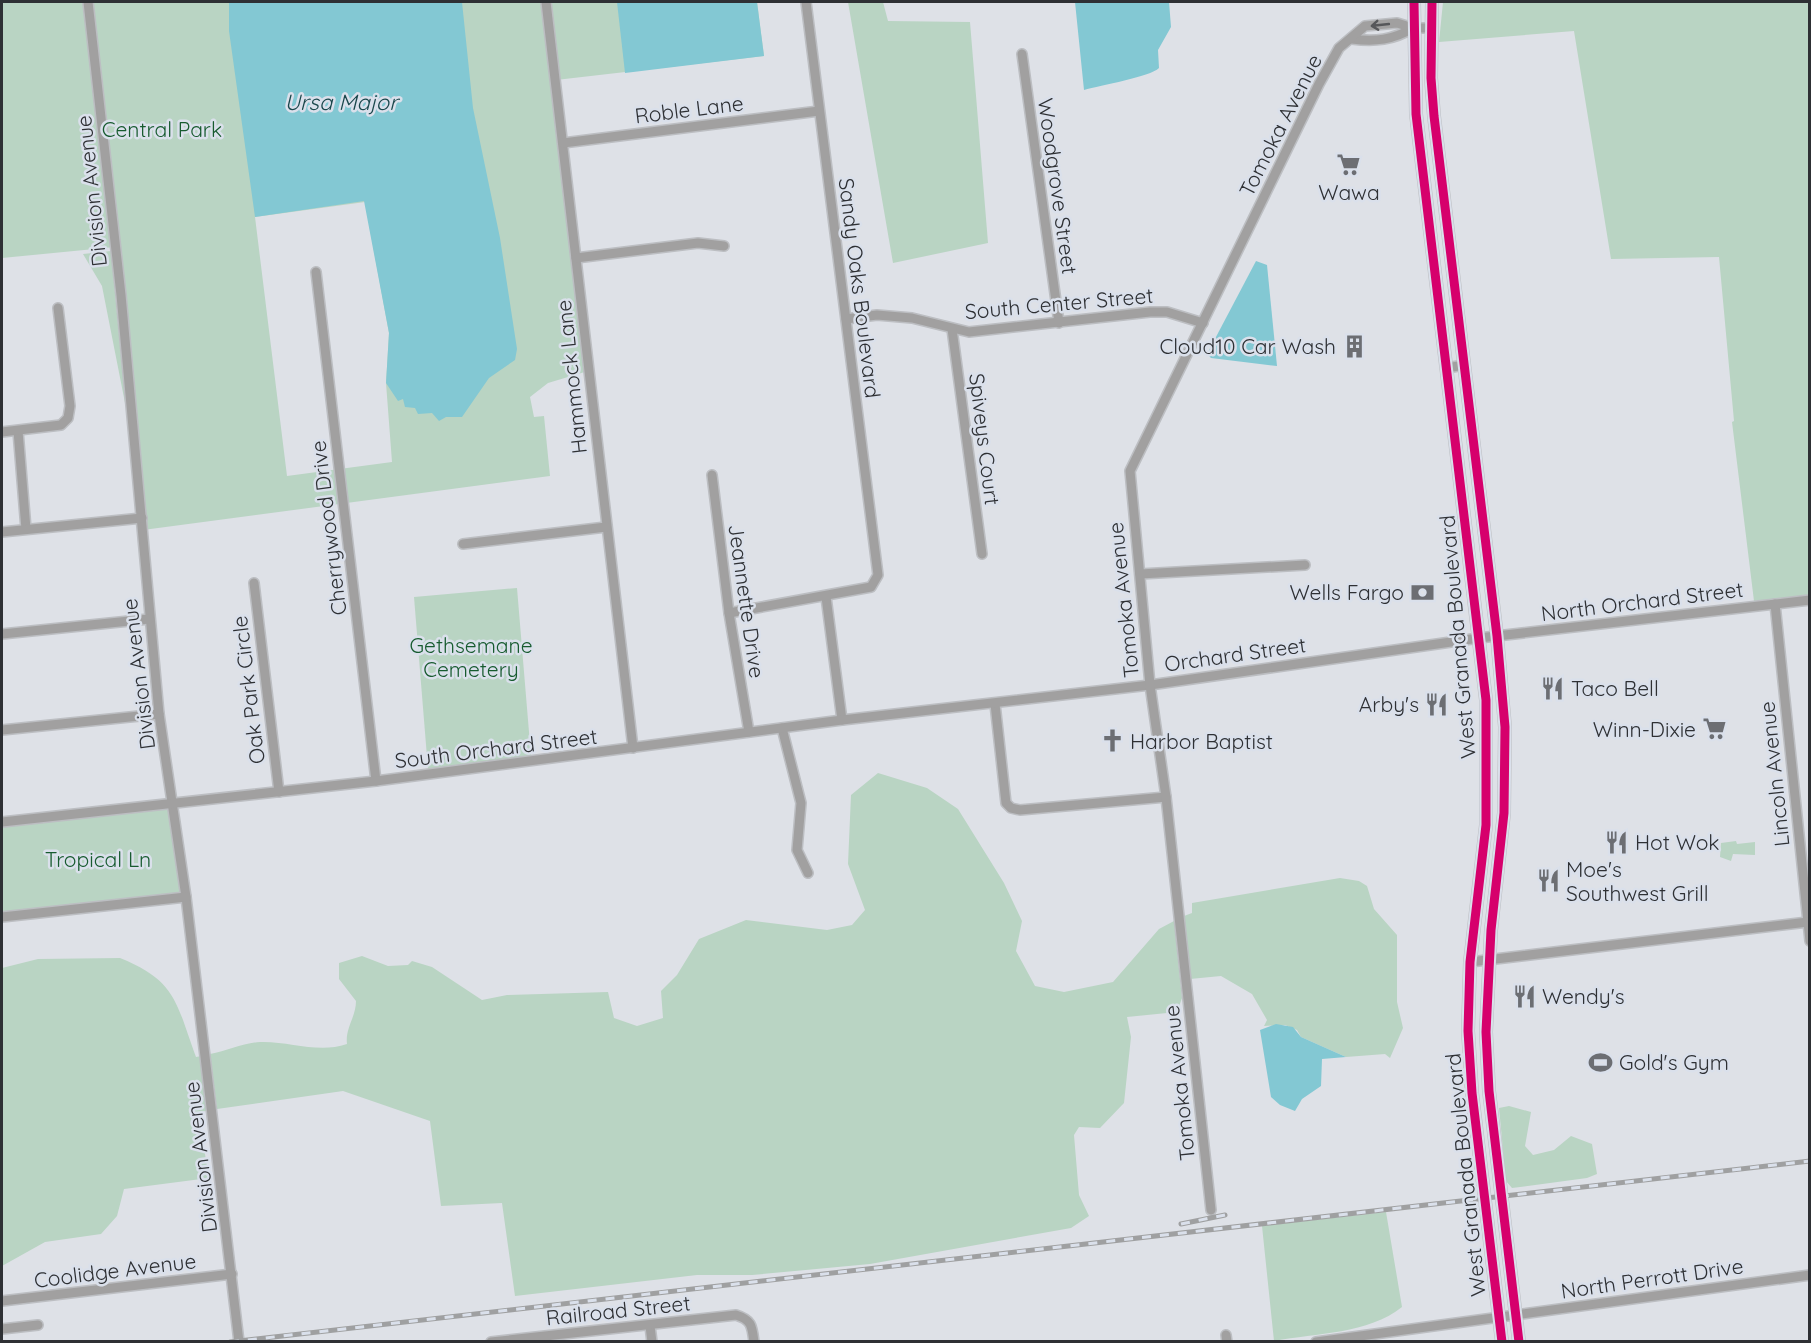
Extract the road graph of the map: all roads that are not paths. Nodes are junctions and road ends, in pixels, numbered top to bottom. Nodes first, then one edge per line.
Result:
1 (88, 2) edge
2 (546, 2) edge
3 (806, 2) edge
4 (1414, 2) edge
5 (1431, 2) edge
6 (1413, 28) junction
7 (1431, 28) junction
8 (1352, 39) junction
9 (1022, 54) dead end
10 (819, 111) junction
11 (563, 143) junction
12 (724, 246) dead end
13 (576, 258) junction
14 (316, 272) dead end
15 (58, 308) dead end
16 (846, 318) junction
17 (1059, 323) junction
18 (1203, 323) junction
19 (952, 330) junction
20 (1464, 366) junction
21 (1447, 368) junction
22 (18, 431) junction
23 (2, 432) edge
24 (712, 475) dead end
25 (142, 518) junction
26 (606, 527) junction
27 (26, 529) junction
28 (2, 532) edge
29 (463, 544) dead end
30 (982, 554) dead end
31 (1305, 565) dead end
32 (1140, 574) junction
33 (254, 583) dead end
34 (826, 597) junction
35 (1809, 600) edge
36 (1775, 603) junction
37 (729, 613) junction
38 (148, 619) junction
39 (2, 634) edge
40 (1497, 636) junction
41 (1479, 638) junction
42 (1150, 684) junction
43 (995, 704) junction
44 (159, 714) junction
45 (842, 720) junction
46 (782, 728) junction
47 (2, 730) edge
48 (749, 732) junction
49 (633, 748) junction
50 (376, 781) junction
51 (279, 792) junction
52 (1166, 797) junction
53 (1487, 798) junction
54 (173, 804) junction
55 (2, 822) edge
56 (1502, 835) junction
57 (808, 873) dead end
58 (186, 897) junction
59 (2, 917) edge
60 (1808, 922) junction
61 (1809, 941) edge
62 (1488, 960) junction
63 (1470, 962) junction
64 (1492, 1120) junction
65 (1475, 1122) junction
66 (1211, 1210) dead end
67 (232, 1274) junction
68 (1809, 1275) edge
69 (2, 1301) edge
70 (1516, 1315) junction
71 (1499, 1318) junction
72 (38, 1325) dead end
73 (650, 1326) junction
74 (2, 1329) edge
75 (545, 1338) edge
76 (239, 1341) edge
77 (491, 1341) edge
78 (652, 1341) edge
79 (754, 1341) edge
80 (1316, 1341) edge
81 (1502, 1341) edge
82 (1520, 1341) edge

1 - 25 street, Division Avenue
2 - 11 street, Hammock Lane
3 - 10 street, Sandy Oaks Boulevard
4 - 6 main road, West Granada Boulevard
5 - 7 main road, West Granada Boulevard
6 - 7 street, Tomoka Avenue
6 - 8 street, Tomoka Avenue
6 -> 8 street, Tomoka Avenue
6 - 21 main road, West Granada Boulevard
7 - 20 main road, West Granada Boulevard
8 - 18 street, Tomoka Avenue
9 - 17 street, Woodgrove Street
10 - 11 street, Roble Lane
10 - 16 street, Sandy Oaks Boulevard
11 - 13 street, Hammock Lane
12 - 13 street
13 - 26 street, Hammock Lane
14 - 50 street, Cherrywood Drive
15 - 22 street
16 - 19 street, South Center Street
16 - 34 street, Sandy Oaks Boulevard
17 - 18 street, South Center Street
17 - 19 street, South Center Street
18 - 32 street, Tomoka Avenue
19 - 30 street, Spiveys Court
20 - 21 street
20 - 40 main road, West Granada Boulevard
21 - 41 main road, West Granada Boulevard
22 - 23 street
22 - 27 street
24 - 37 street, Jeannette Drive
25 - 27 street
25 - 38 street, Division Avenue
26 - 29 street
26 - 49 street, Hammock Lane
27 - 28 street
31 - 32 street
32 - 42 street, Tomoka Avenue
33 - 51 street, Oak Park Circle
34 - 37 street
34 - 45 street
35 - 36 street, North Orchard Street
36 - 40 street, North Orchard Street
36 - 60 street, Lincoln Avenue
37 - 48 street, Jeannette Drive
38 - 39 street
38 - 44 street, Division Avenue
40 - 41 street, North Orchard Street
40 - 56 main road, West Granada Boulevard
41 - 42 street, Orchard Street
41 - 53 main road, West Granada Boulevard
42 - 43 street, Orchard Street
42 - 52 street, Tomoka Avenue
43 - 45 street, South Orchard Street
43 - 52 street
44 - 47 street
44 - 54 street, Division Avenue
45 - 46 street, South Orchard Street
46 - 48 street, South Orchard Street
46 - 57 street
48 - 49 street, South Orchard Street
49 - 50 street, South Orchard Street
50 - 51 street, South Orchard Street
51 - 54 street, South Orchard Street
52 - 66 street, Tomoka Avenue
53 - 56 main road
53 - 63 main road, West Granada Boulevard
54 - 55 street, South Orchard Street
54 - 58 street, Division Avenue
56 - 62 main road, West Granada Boulevard
58 - 59 street
58 - 67 street, Division Avenue
60 - 61 street, Lincoln Avenue
60 - 62 street
62 - 63 street
62 - 64 main road, West Granada Boulevard
63 - 65 main road, West Granada Boulevard
64 - 65 street
64 - 70 main road, West Granada Boulevard
65 - 71 main road, West Granada Boulevard
67 - 69 street, Coolidge Avenue
67 - 76 street, Division Avenue
68 - 70 street, North Perrott Drive
70 - 71 street, North Perrott Drive
70 - 82 main road, West Granada Boulevard
71 - 80 street, North Perrott Drive
71 - 81 main road, West Granada Boulevard
72 - 74 street
73 - 75 street, Railroad Street
73 - 78 street
73 - 79 street, Railroad Street
75 - 77 street, Railroad Street

